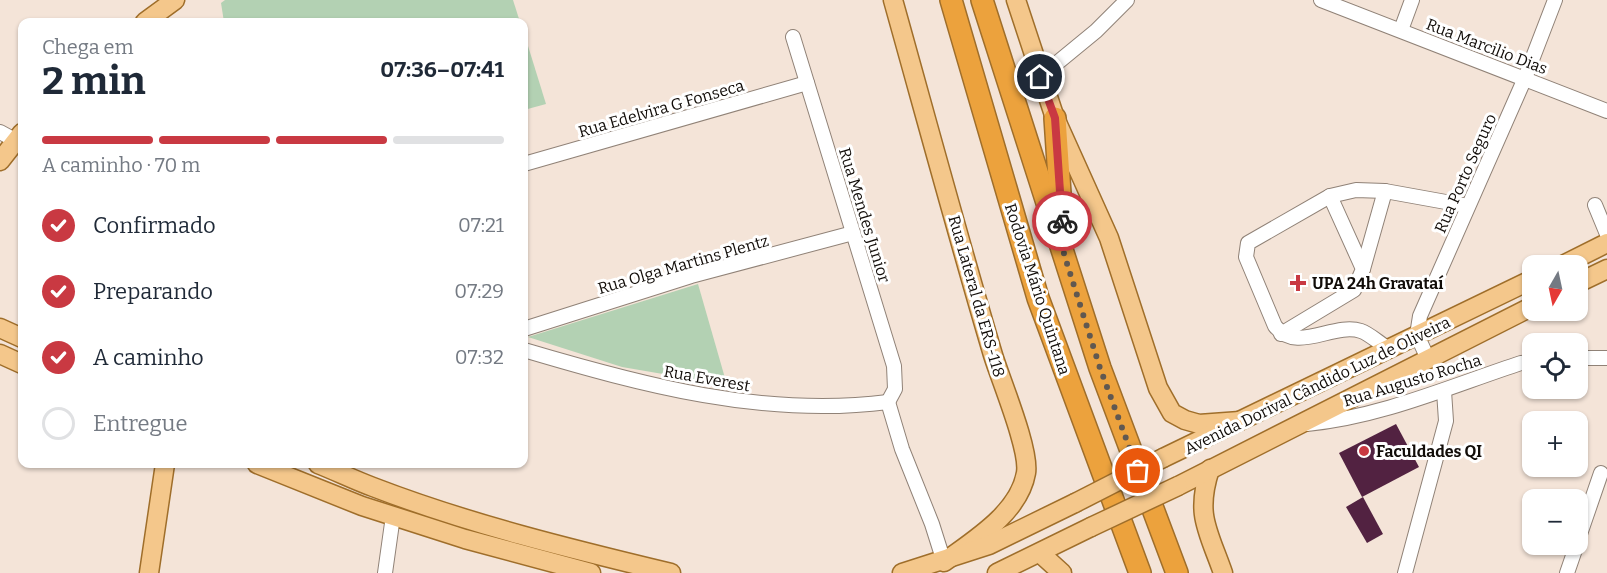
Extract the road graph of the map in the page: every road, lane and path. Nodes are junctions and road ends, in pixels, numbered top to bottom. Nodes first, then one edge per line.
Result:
1 (175, 0) edge
2 (893, 0) edge
3 (951, 0) edge
4 (982, 0) edge
5 (1016, 0) edge
6 (1127, 0) edge
7 (1321, 0) edge
8 (1412, 0) edge
9 (1555, 0) edge
10 (151, 18) edge
11 (1401, 30) junction
12 (793, 37) dead end
13 (1040, 77) junction
14 (1525, 78) junction
15 (807, 83) junction
16 (1607, 111) edge
17 (1055, 118) junction
18 (15, 137) edge
19 (0, 161) edge
20 (528, 163) edge
21 (1385, 191) junction
22 (1330, 196) junction
23 (1595, 205) dead end
24 (1468, 206) junction
25 (853, 233) junction
26 (1607, 234) edge
27 (1607, 243) edge
28 (1064, 254) junction
29 (1583, 255) edge
30 (1363, 269) junction
31 (1607, 269) edge
32 (1588, 278) edge
33 (1522, 284) edge
34 (1522, 312) edge
35 (0, 328) edge
36 (528, 328) edge
37 (1281, 334) junction
38 (1417, 335) junction
39 (18, 336) edge
40 (1389, 349) junction
41 (528, 351) edge
42 (0, 354) edge
43 (1588, 358) edge
44 (1607, 358) edge
45 (1428, 359) junction
46 (18, 362) edge
47 (1522, 364) edge
48 (1444, 391) junction
49 (888, 402) junction
50 (1240, 421) junction
51 (1299, 425) junction
52 (164, 468) edge
53 (267, 468) edge
54 (331, 468) edge
55 (1210, 470) junction
56 (1601, 473) dead end
57 (1588, 510) edge
58 (393, 516) junction
59 (1040, 553) junction
60 (1573, 555) edge
61 (944, 562) junction
62 (149, 573) edge
63 (385, 573) edge
64 (591, 573) edge
65 (671, 573) edge
66 (902, 573) edge
67 (997, 573) edge
68 (1062, 573) edge
69 (1140, 573) edge
70 (1177, 573) edge
71 (1223, 573) edge
72 (1405, 573) edge
73 (1567, 573) edge

1 - 10 main road
2 - 61 main road, Rua Lateral da ERS-118
3 - 69 highway, Rodovia Mário Quintana
4 - 28 highway, Rodovia Mário Quintana
5 - 13 main road
6 - 13 street
7 - 11 street, Rua Marcilio Dias
8 - 11 street
9 - 14 street, Rua Porto Seguro
11 - 14 street, Rua Marcilio Dias
12 - 15 street, Rua Mendes Junior
13 - 17 main road
14 - 16 street, Rua Marcilio Dias
14 - 24 street, Rua Porto Seguro
15 - 20 street, Rua Edelvira G Fonseca
15 - 25 street, Rua Mendes Junior
17 - 28 highway
17 - 50 main road
18 - 19 main road
21 - 22 street
21 - 24 street
21 - 30 street
22 - 30 street
22 - 37 street
23 - 26 street
24 - 38 street, Rua Porto Seguro
25 - 36 street, Rua Olga Martins Plentz
25 - 49 street, Rua Mendes Junior
27 - 29 main road
28 - 70 highway, Rodovia Mário Quintana
30 - 37 street
31 - 32 main road
33 - 38 main road, Avenida Dorival Cândido Luz de Oliveira
34 - 45 main road, Avenida Dorival Cândido Luz de Oliveira
35 - 39 main road
37 - 40 street
38 - 40 main road, Avenida Dorival Cândido Luz de Oliveira
38 - 45 street
40 - 50 main road, Avenida Dorival Cândido Luz de Oliveira
41 - 49 street, Rua Everest
42 - 46 main road
43 - 44 street
45 - 51 main road, Avenida Dorival Cândido Luz de Oliveira
47 - 48 street, Rua Augusto Rocha
48 - 51 street, Rua Augusto Rocha
48 - 72 street
49 - 61 street
50 - 61 main road, Avenida Dorival Cândido Luz de Oliveira, bridge
51 - 55 main road, Avenida Dorival Cândido Luz de Oliveira
52 - 62 main road
53 - 58 main road
54 - 65 main road
55 - 59 main road, Avenida Dorival Cândido Luz de Oliveira, bridge
55 - 71 main road
56 - 57 street
58 - 63 street
58 - 64 main road
59 - 67 main road, Avenida Dorival Cândido Luz de Oliveira
59 - 68 main road
60 - 73 street
61 - 66 main road, Avenida Dorival Cândido Luz de Oliveira

